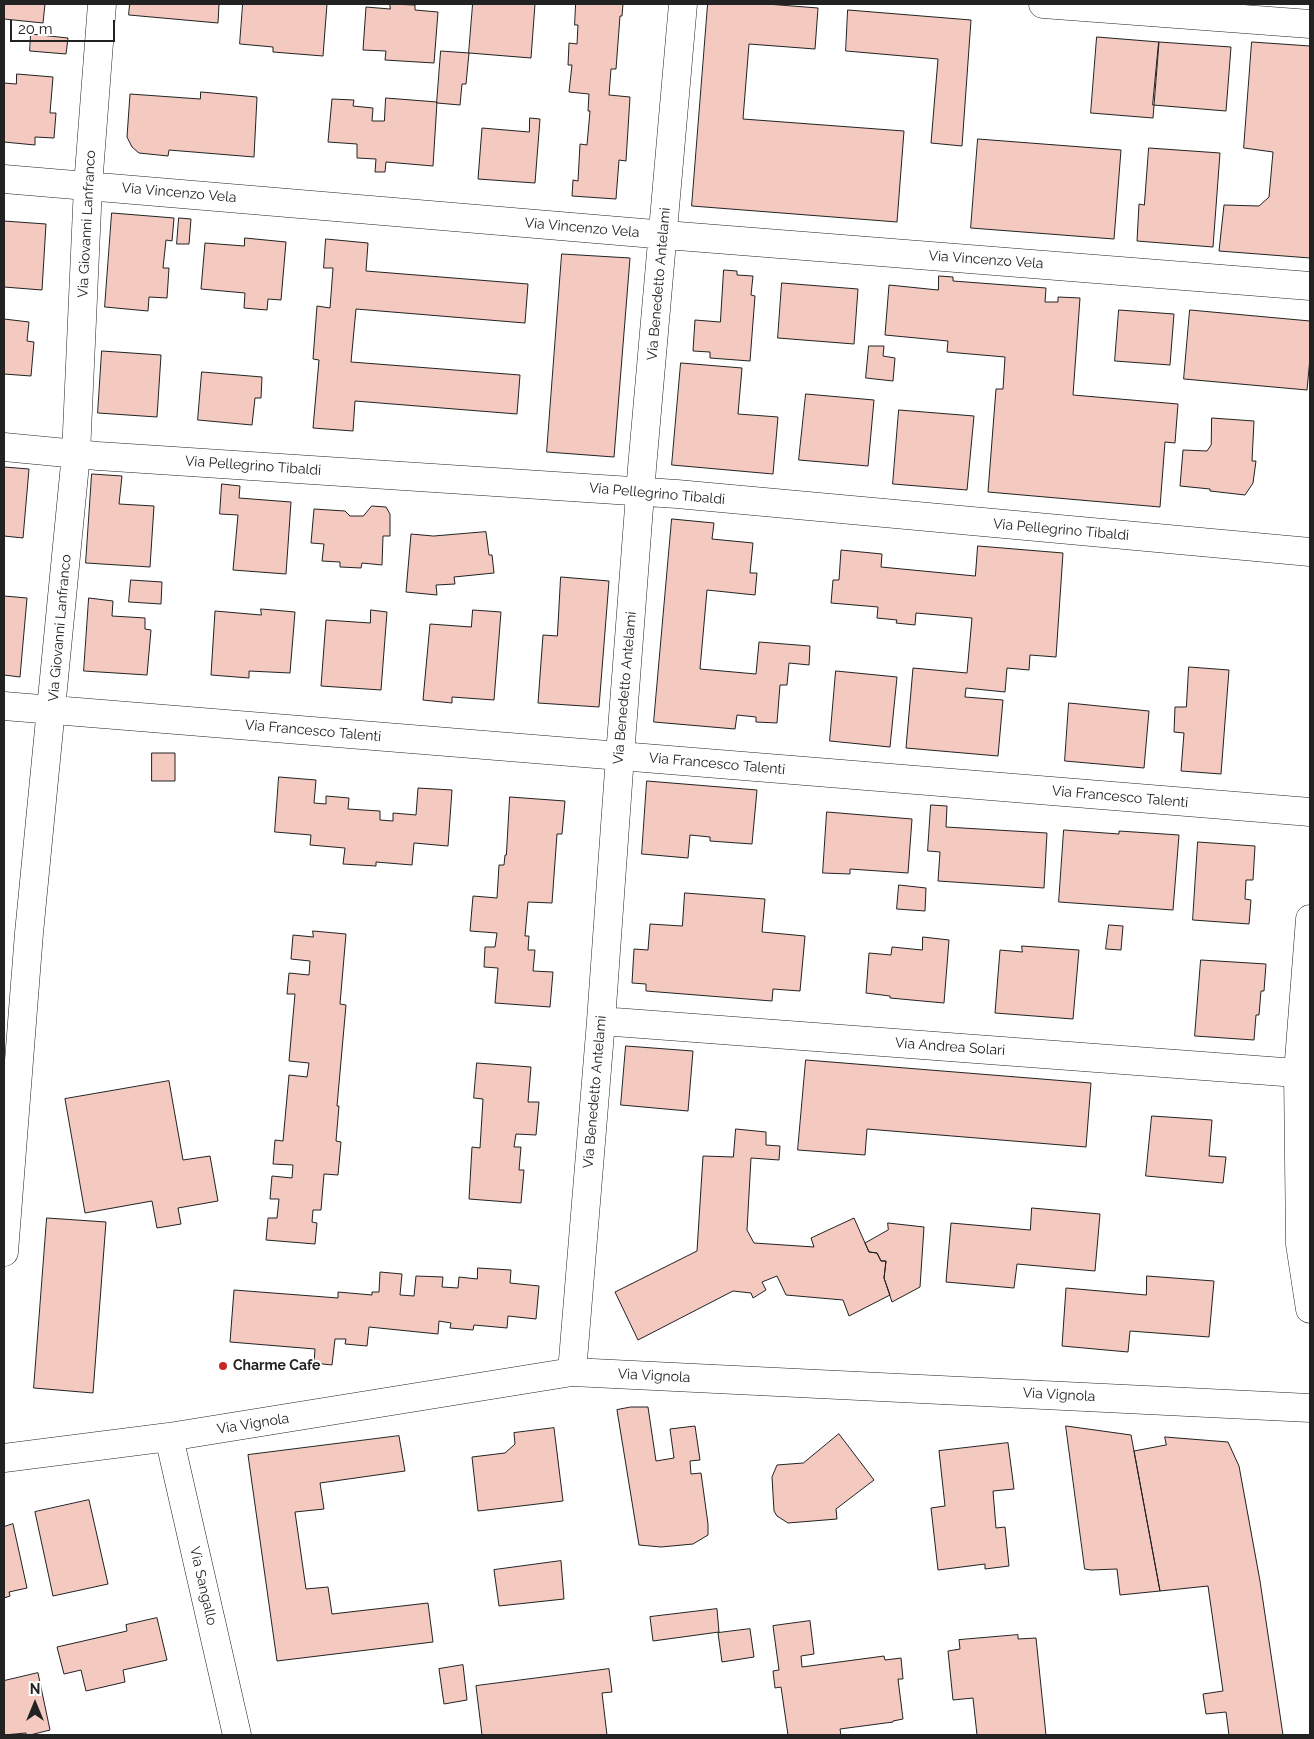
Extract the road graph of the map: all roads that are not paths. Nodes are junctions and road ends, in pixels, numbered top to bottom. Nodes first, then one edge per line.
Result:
1 (102, 4) edge
2 (683, 4) edge
3 (1043, 4) edge
4 (1310, 24) edge
5 (4, 179) edge
6 (88, 186) junction
7 (664, 234) junction
8 (1310, 286) edge
9 (4, 447) edge
10 (76, 454) junction
11 (641, 492) junction
12 (1310, 552) edge
13 (4, 706) edge
14 (52, 710) junction
15 (620, 756) junction
16 (1310, 812) edge
17 (1310, 919) edge
18 (15, 966) edge
19 (602, 1021) junction
20 (1304, 1073) edge
21 (4, 1236) edge
22 (1310, 1309) edge
23 (572, 1372) junction
24 (1310, 1408) edge
25 (169, 1438) junction
26 (4, 1458) edge
27 (237, 1735) edge

1 - 6 street, Via Giovanni Lanfranco
2 - 7 street, Via Benedetto Antelami
3 - 4 street
5 - 6 street, Via Vincenzo Vela
6 - 7 street, Via Vincenzo Vela
6 - 10 street, Via Giovanni Lanfranco
7 - 8 street, Via Vincenzo Vela
7 - 11 street, Via Benedetto Antelami
9 - 10 street, Via Pellegrino Tibaldi
10 - 11 street, Via Pellegrino Tibaldi
10 - 14 street, Via Giovanni Lanfranco
11 - 12 street, Via Pellegrino Tibaldi
11 - 15 street, Via Benedetto Antelami
13 - 14 street, Via Francesco Talenti
14 - 15 street, Via Francesco Talenti
14 - 18 street, Via Giovanni Lanfranco
15 - 16 street, Via Francesco Talenti
15 - 19 street, Via Benedetto Antelami
17 - 20 street
18 - 21 street, Via Giovanni Lanfranco
19 - 20 street, Via Andrea Solari
19 - 23 street, Via Benedetto Antelami
20 - 22 street
23 - 24 street, Via Vignola
23 - 25 street, Via Vignola
25 - 26 street, Via Vignola
25 - 27 street, Via Sangallo

